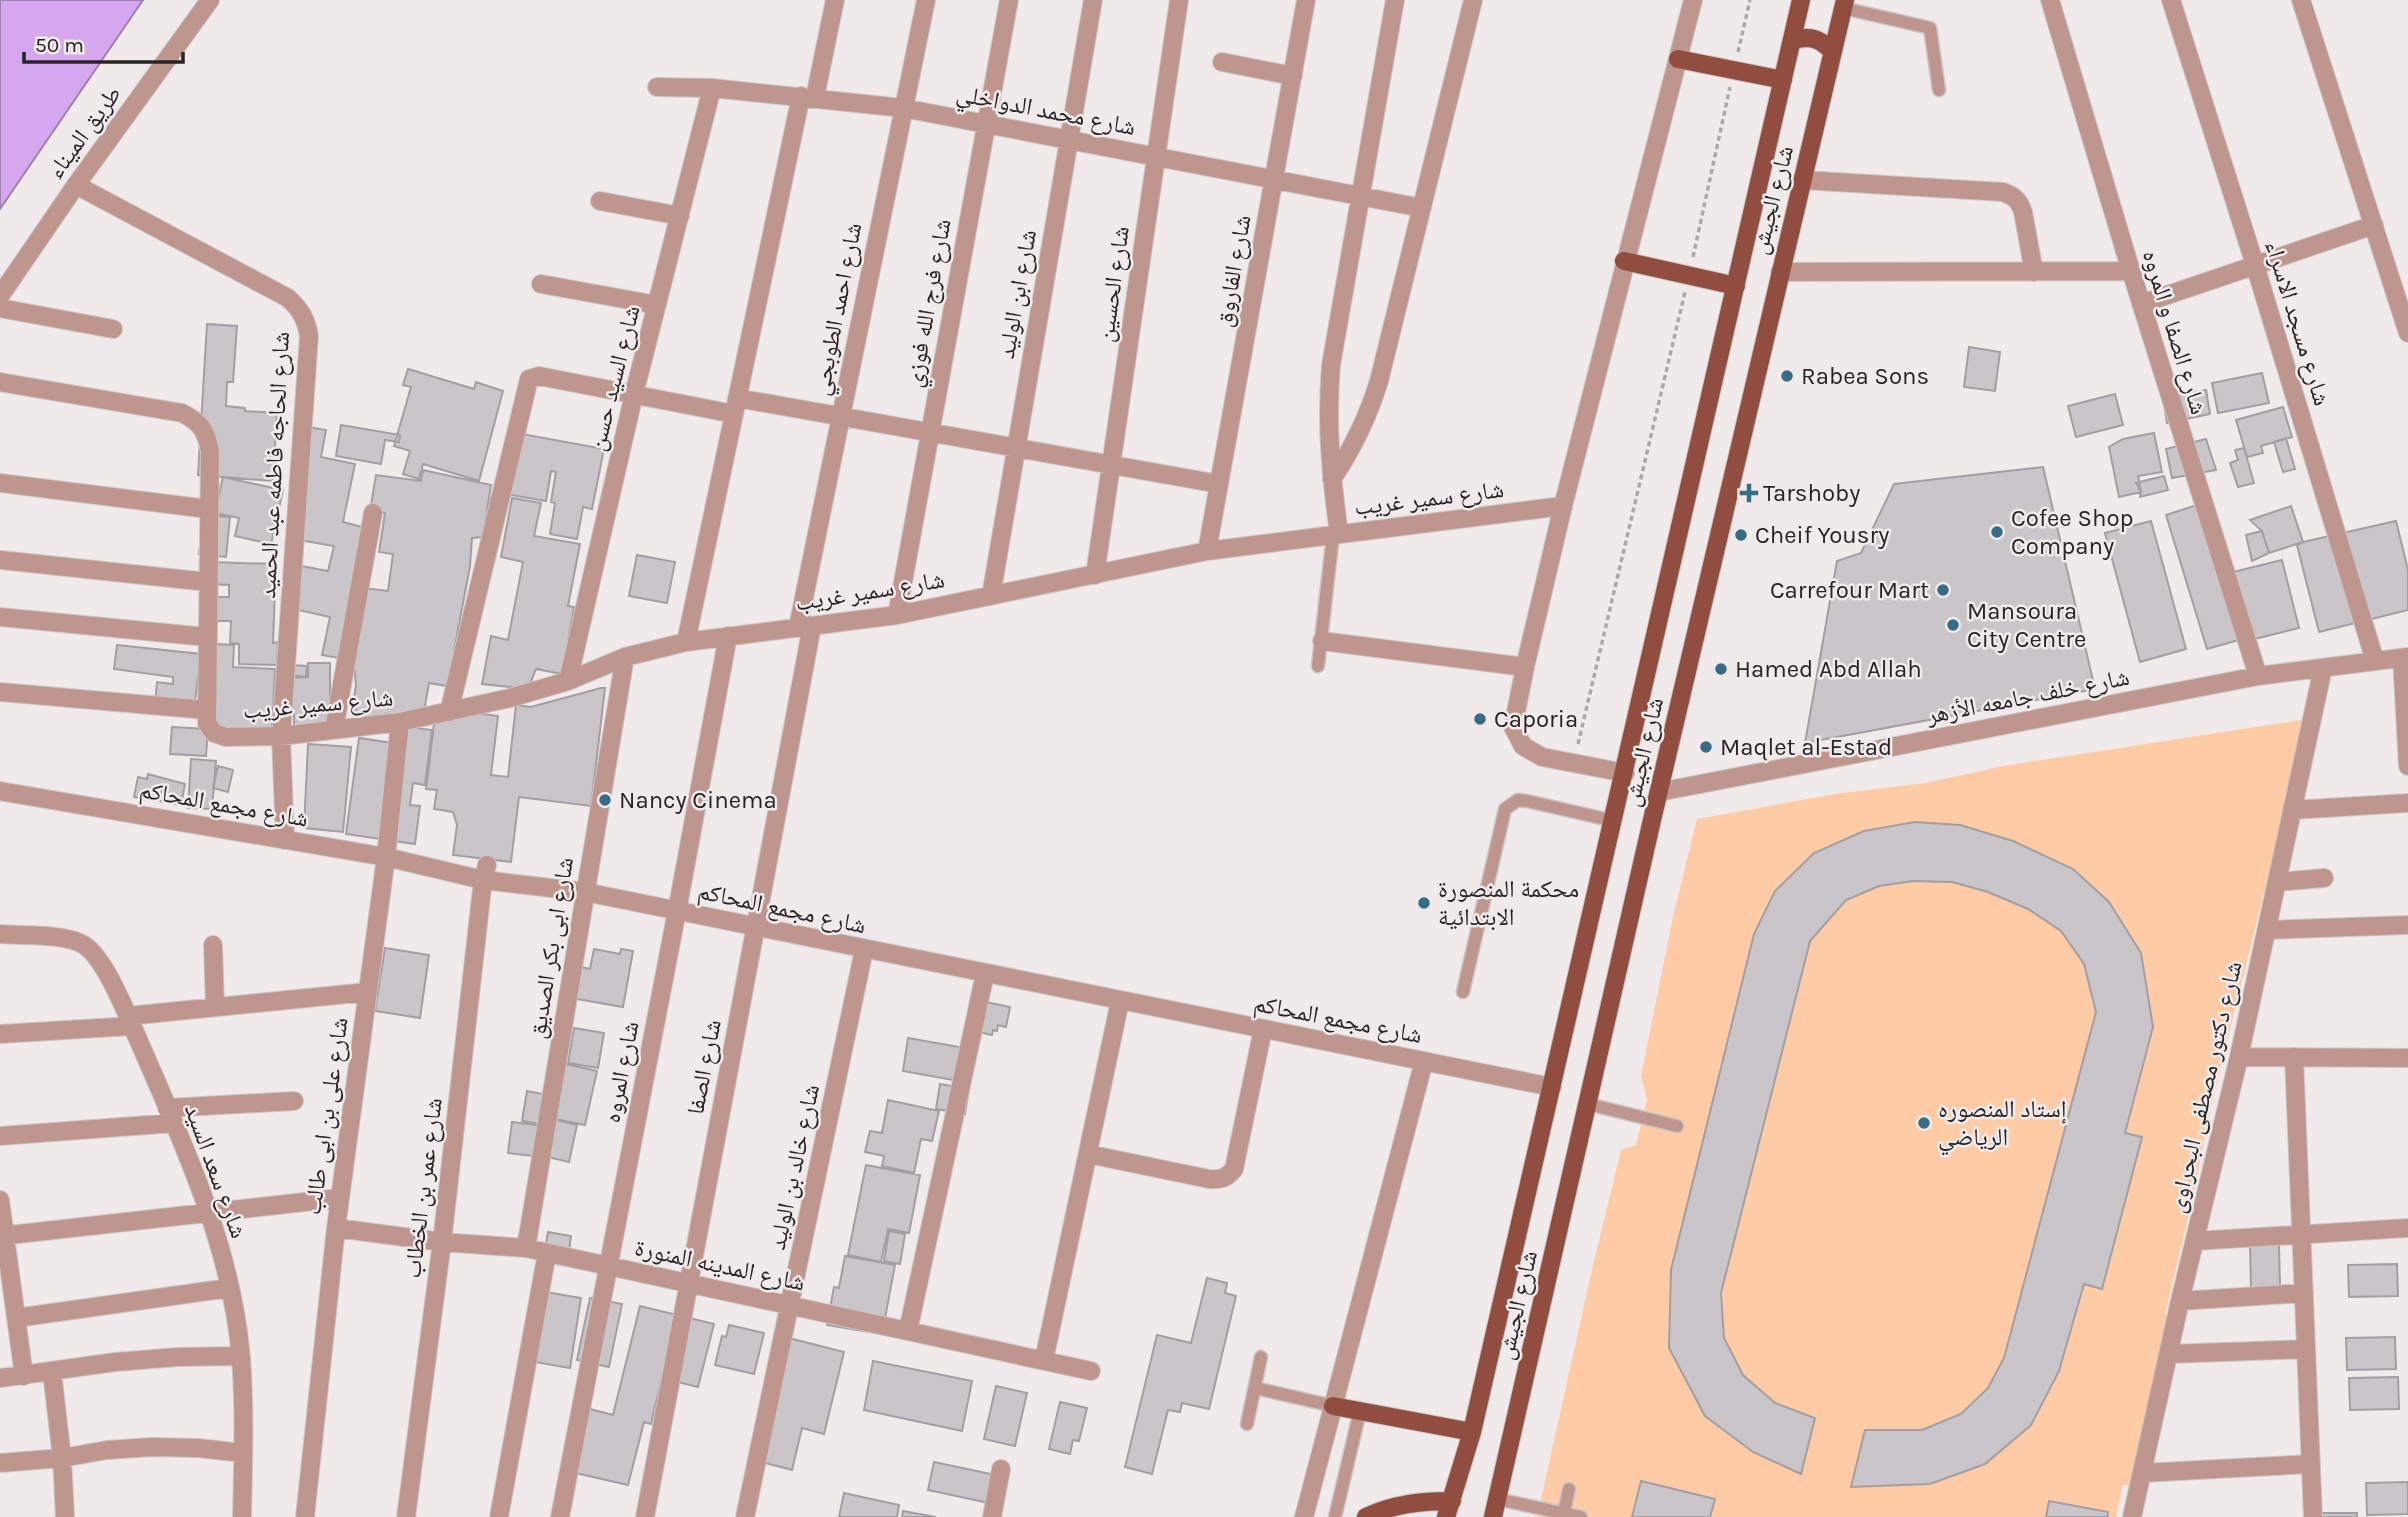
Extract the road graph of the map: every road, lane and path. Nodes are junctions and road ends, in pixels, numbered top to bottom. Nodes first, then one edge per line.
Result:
1 (210, 0) edge
2 (835, 0) edge
3 (926, 0) edge
4 (1009, 0) edge
5 (1093, 0) edge
6 (1179, 0) edge
7 (1306, 0) edge
8 (1395, 0) edge
9 (1473, 0) edge
10 (1692, 0) edge
11 (1750, 0) edge
12 (1801, 0) edge
13 (2050, 0) edge
14 (2171, 0) edge
15 (2301, 0) edge
16 (1844, 4) edge
17 (1792, 41) junction
18 (1833, 52) junction
19 (1678, 59) junction
20 (1222, 62) dead end
21 (1734, 70) junction
22 (1293, 76) junction
23 (1783, 80) junction
24 (657, 87) dead end
25 (712, 88) junction
26 (1939, 90) dead end
27 (808, 96) junction
28 (903, 108) junction
29 (985, 124) junction
30 (1068, 140) junction
31 (1156, 157) junction
32 (1274, 180) junction
33 (1802, 180) junction
34 (76, 185) junction
35 (1360, 196) junction
36 (600, 201) dead end
37 (1422, 208) junction
38 (680, 216) junction
39 (2374, 225) junction
40 (1624, 261) junction
41 (2255, 265) junction
42 (2131, 271) junction
43 (1780, 272) junction
44 (2034, 272) junction
45 (1688, 276) junction
46 (541, 284) dead end
47 (1736, 286) junction
48 (0, 296) edge
49 (2141, 304) junction
50 (657, 305) junction
51 (0, 308) edge
52 (113, 329) dead end
53 (2408, 333) edge
54 (0, 382) edge
55 (634, 394) junction
56 (736, 406) junction
57 (841, 416) junction
58 (930, 432) junction
59 (1016, 448) junction
60 (1112, 465) junction
61 (1332, 479) junction
62 (0, 483) edge
63 (1219, 484) junction
64 (1563, 506) junction
65 (208, 509) junction
66 (373, 513) dead end
67 (1336, 534) junction
68 (1207, 551) junction
69 (0, 560) edge
70 (1095, 575) junction
71 (208, 582) junction
72 (990, 596) junction
73 (897, 615) junction
74 (0, 617) edge
75 (805, 626) junction
76 (728, 636) junction
77 (207, 637) junction
78 (1322, 641) junction
79 (686, 642) junction
80 (625, 657) junction
81 (2405, 657) edge
82 (2375, 661) junction
83 (1318, 666) dead end
84 (1525, 667) junction
85 (2323, 668) junction
86 (2258, 677) junction
87 (568, 681) junction
88 (0, 692) edge
89 (207, 710) junction
90 (449, 712) junction
91 (400, 722) junction
92 (334, 729) junction
93 (281, 736) junction
94 (1573, 763) junction
95 (2408, 765) edge
96 (1625, 773) junction
97 (0, 791) edge
98 (1659, 792) junction
99 (2408, 803) edge
100 (2292, 810) junction
101 (1614, 821) junction
102 (285, 839) junction
103 (386, 857) junction
104 (485, 873) junction
105 (2324, 878) dead end
106 (2277, 882) junction
107 (585, 892) junction
108 (677, 911) junction
109 (2408, 925) edge
110 (756, 927) junction
111 (2267, 930) junction
112 (0, 934) edge
113 (213, 945) dead end
114 (864, 950) junction
115 (985, 974) junction
116 (367, 992) junction
117 (1463, 992) dead end
118 (1120, 1001) junction
119 (215, 1007) junction
120 (130, 1021) junction
121 (1263, 1029) junction
122 (0, 1034) edge
123 (2239, 1057) junction
124 (2294, 1057) junction
125 (2408, 1058) edge
126 (1424, 1061) junction
127 (1552, 1087) junction
128 (294, 1101) dead end
129 (1588, 1104) junction
130 (171, 1115) junction
131 (1677, 1126) dead end
132 (0, 1136) edge
133 (1088, 1154) junction
134 (340, 1198) junction
135 (0, 1200) edge
136 (209, 1211) junction
137 (336, 1228) junction
138 (2408, 1228) edge
139 (2301, 1233) junction
140 (2, 1235) edge
141 (2195, 1241) junction
142 (442, 1242) junction
143 (526, 1248) junction
144 (547, 1253) junction
145 (609, 1265) junction
146 (689, 1283) junction
147 (229, 1287) junction
148 (2304, 1293) junction
149 (2180, 1301) junction
150 (789, 1305) junction
151 (16, 1318) junction
152 (908, 1331) junction
153 (2306, 1349) junction
154 (2169, 1354) junction
155 (241, 1356) junction
156 (1261, 1357) dead end
157 (1044, 1360) junction
158 (52, 1371) junction
159 (1091, 1371) dead end
160 (24, 1376) junction
161 (0, 1378) edge
162 (1255, 1388) junction
163 (1333, 1406) junction
164 (1360, 1411) junction
165 (1247, 1424) dead end
166 (1472, 1432) junction
167 (243, 1453) junction
168 (62, 1458) junction
169 (0, 1463) edge
170 (2310, 1464) junction
171 (1001, 1469) dead end
172 (2142, 1473) junction
173 (1569, 1489) dead end
174 (1497, 1499) junction
175 (1449, 1509) edge
176 (1563, 1515) edge
177 (65, 1517) edge
178 (242, 1517) edge
179 (305, 1517) edge
180 (406, 1517) edge
181 (499, 1517) edge
182 (560, 1517) edge
183 (645, 1517) edge
184 (745, 1517) edge
185 (992, 1517) edge
186 (1304, 1517) edge
187 (1335, 1517) edge
188 (1366, 1517) edge
189 (1493, 1517) edge
190 (1581, 1517) edge
191 (2132, 1517) edge
192 (2313, 1517) edge

1 - 34 street, طريق الميناء
2 - 27 street
3 - 28 street, شارع احمد الطوبجي
4 - 29 street, شارع فرج الله فوزي
5 - 30 street, شارع ابن الوليد
6 - 31 street, شارع الحسين
7 - 22 street, شارع الفاروق
8 - 35 street
9 - 37 street
10 - 19 street, شارع الجيش
11 - 21 path
12 - 17 main road, شارع الجيش
13 - 42 street, شارع الصفا و المروه
14 - 41 street, شارع مسجد الاسراء
15 - 39 street
16 - 18 main road, شارع الجيش
16 - 26 lane
17 - 18 main road
17 - 23 main road, شارع الجيش
18 - 33 main road, شارع الجيش
19 - 21 main road
19 - 40 street, شارع الجيش
20 - 22 street
21 - 23 main road
21 - 45 path
22 - 32 street, شارع الفاروق
23 - 47 main road, شارع الجيش
24 - 25 street, شارع محمد الدواخلي
25 - 27 street, شارع محمد الدواخلي
25 - 38 street, شارع السيد حسن
27 - 28 street, شارع محمد الدواخلي
27 - 56 street
28 - 29 street, شارع محمد الدواخلي
28 - 57 street, شارع احمد الطوبجي
29 - 30 street, شارع محمد الدواخلي
29 - 58 street, شارع فرج الله فوزي
30 - 31 street, شارع محمد الدواخلي
30 - 59 street, شارع ابن الوليد
31 - 32 street, شارع محمد الدواخلي
31 - 60 street, شارع الحسين
32 - 35 street, شارع محمد الدواخلي
32 - 63 street, شارع الفاروق
33 - 43 main road, شارع الجيش
33 - 44 street
34 - 48 street, طريق الميناء
34 - 93 street, شارع الحاجه فاطمه عبد الحميد
35 - 37 street, شارع محمد الدواخلي
35 - 61 street
36 - 38 street
37 - 61 street
38 - 50 street, شارع السيد حسن
39 - 41 street
39 - 53 street
40 - 45 main road
40 - 64 street, شارع الجيش
41 - 49 street
41 - 82 street, شارع مسجد الاسراء
42 - 44 street
42 - 49 street, شارع الصفا و المروه
43 - 44 street
43 - 98 main road, شارع الجيش
45 - 47 main road
45 - 94 path
46 - 50 street
47 - 96 main road, شارع الجيش
49 - 86 street, شارع الصفا و المروه
50 - 55 street, شارع السيد حسن
51 - 52 street
54 - 65 street
55 - 56 street
55 - 87 street, شارع السيد حسن
55 - 90 street
56 - 57 street
56 - 79 street
57 - 58 street
57 - 75 street, شارع احمد الطوبجي
58 - 59 street
58 - 73 street, شارع فرج الله فوزي
59 - 60 street
59 - 72 street, شارع ابن الوليد
60 - 63 street
60 - 70 street, شارع الحسين
61 - 67 street
62 - 65 street
63 - 68 street, شارع الفاروق
64 - 67 street, شارع سمير غريب
64 - 84 street, شارع الجيش
65 - 71 street
66 - 92 street
67 - 68 street, شارع سمير غريب
67 - 78 lane
68 - 70 street, شارع سمير غريب
69 - 71 street
70 - 72 street, شارع سمير غريب
71 - 77 street
72 - 73 street, شارع سمير غريب
73 - 75 street, شارع سمير غريب
74 - 77 street
75 - 76 street, شارع سمير غريب
75 - 110 street, شارع الصفا
76 - 79 street, شارع سمير غريب
76 - 108 street, شارع المروه
77 - 89 street
78 - 83 lane
78 - 84 street
79 - 80 street, شارع سمير غريب
80 - 87 street, شارع سمير غريب
80 - 107 street, شارع ابى بكر الصديق
81 - 82 street, شارع خلف جامعه الأزهر
81 - 95 street
82 - 85 street, شارع خلف جامعه الأزهر
84 - 94 street, شارع الجيش
85 - 86 street, شارع خلف جامعه الأزهر
85 - 100 street, شارع دكتور مصطفى البحراوى
86 - 98 street, شارع خلف جامعه الأزهر
87 - 90 street, شارع سمير غريب
88 - 89 street
89 - 93 street, شارع سمير غريب
90 - 91 street, شارع سمير غريب
91 - 92 street, شارع سمير غريب
91 - 103 street, شارع على بن ابى طالب
92 - 93 street, شارع سمير غريب
93 - 102 street, شارع الحاجه فاطمه عبد الحميد
94 - 96 street, شارع الجيش
96 - 101 main road, شارع الجيش
97 - 102 street, شارع مجمع المحاكم
98 - 129 main road, شارع الجيش
99 - 100 street
100 - 106 street, شارع دكتور مصطفى البحراوى
101 - 117 lane
101 - 127 main road, شارع الجيش
102 - 103 street, شارع مجمع المحاكم
103 - 104 street, شارع مجمع المحاكم
103 - 116 street, شارع على بن ابى طالب
104 - 107 street, شارع مجمع المحاكم
104 - 142 street, شارع عمر بن الخطاب
105 - 106 street
106 - 111 street, شارع دكتور مصطفى البحراوى
107 - 108 street, شارع مجمع المحاكم
107 - 143 street, شارع ابى بكر الصديق
108 - 110 street, شارع مجمع المحاكم
108 - 145 street, شارع المروه
109 - 111 street
110 - 114 street, شارع مجمع المحاكم
110 - 146 street, شارع الصفا
111 - 123 street, شارع دكتور مصطفى البحراوى
112 - 120 street, شارع سعد السيد
113 - 119 street
114 - 115 street, شارع مجمع المحاكم
114 - 150 street, شارع خالد بن الوليد
115 - 118 street, شارع مجمع المحاكم
115 - 152 street
116 - 119 street
116 - 134 street, شارع على بن ابى طالب
118 - 121 street, شارع مجمع المحاكم
118 - 133 street
119 - 120 street
120 - 122 street
120 - 130 street, شارع سعد السيد
121 - 126 street, شارع مجمع المحاكم
121 - 133 street
123 - 124 street
123 - 141 street, شارع دكتور مصطفى البحراوى
124 - 125 street
124 - 139 street
126 - 127 street, شارع مجمع المحاكم
126 - 163 street
127 - 166 main road, شارع الجيش
128 - 130 street
129 - 131 lane
129 - 174 main road, شارع الجيش
130 - 132 street
130 - 136 street, شارع سعد السيد
133 - 157 street
134 - 136 street
134 - 137 street, شارع على بن ابى طالب
135 - 140 street
136 - 140 street
136 - 147 street, شارع سعد السيد
137 - 142 street, شارع المدينه المنورة
137 - 179 street, شارع على بن ابى طالب
138 - 139 street
139 - 141 street
139 - 148 street
140 - 151 street
141 - 149 street, شارع دكتور مصطفى البحراوى
142 - 143 street, شارع المدينه المنورة
142 - 180 street, شارع عمر بن الخطاب
143 - 144 street, شارع المدينه المنورة
144 - 145 street, شارع المدينه المنورة
144 - 181 street
145 - 146 street, شارع المدينه المنورة
145 - 182 street, شارع المروه
146 - 150 street, شارع المدينه المنورة
146 - 183 street, شارع الصفا
147 - 151 street
147 - 155 street, شارع سعد السيد
148 - 149 street
148 - 153 street
149 - 154 street, شارع دكتور مصطفى البحراوى
150 - 152 street, شارع المدينه المنورة
150 - 184 street, شارع خالد بن الوليد
151 - 160 street
152 - 157 street, شارع المدينه المنورة
153 - 154 street
153 - 170 street
154 - 172 street, شارع دكتور مصطفى البحراوى
155 - 158 street
155 - 167 street, شارع سعد السيد
156 - 162 lane
157 - 159 street, شارع المدينه المنورة
158 - 160 street
158 - 168 street
160 - 161 street
162 - 163 lane
162 - 165 lane
163 - 164 main road
163 - 186 street
164 - 166 main road
164 - 187 lane
166 - 175 main road, شارع الجيش
167 - 168 street
167 - 178 street, شارع سعد السيد
168 - 169 street
168 - 177 street
170 - 172 street
170 - 192 street
171 - 185 street
172 - 191 street, شارع دكتور مصطفى البحراوى
173 - 176 lane
174 - 176 lane
174 - 189 main road, شارع الجيش
175 - 188 main road
176 - 190 lane

